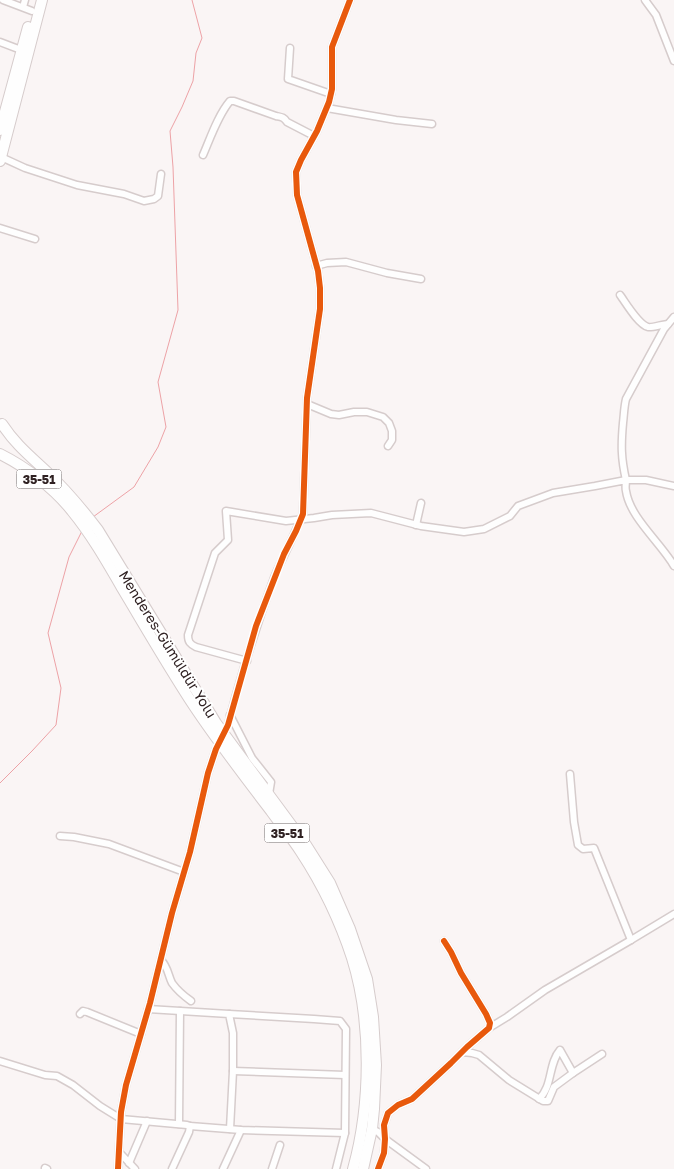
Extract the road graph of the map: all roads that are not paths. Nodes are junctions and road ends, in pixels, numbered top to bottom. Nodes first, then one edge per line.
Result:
1 (3, 0) edge
2 (25, 0) edge
3 (35, 0) edge
4 (42, 0) edge
5 (350, 0) edge
6 (645, 0) edge
7 (28, 9) junction
8 (0, 42) edge
9 (290, 48) dead end
10 (21, 50) junction
11 (674, 61) edge
12 (331, 94) junction
13 (326, 108) junction
14 (432, 124) dead end
15 (0, 130) edge
16 (314, 136) junction
17 (203, 156) dead end
18 (0, 159) edge
19 (161, 174) dead end
20 (0, 228) edge
21 (35, 239) dead end
22 (316, 266) junction
23 (421, 279) dead end
24 (620, 295) dead end
25 (674, 317) edge
26 (668, 324) junction
27 (307, 404) junction
28 (1, 424) edge
29 (388, 446) dead end
30 (0, 454) edge
31 (626, 480) junction
32 (674, 486) edge
33 (421, 503) dead end
34 (75, 507) junction
35 (300, 520) junction
36 (416, 525) junction
37 (94, 534) junction
38 (674, 566) edge
39 (247, 661) junction
40 (230, 715) junction
41 (228, 725) dead end
42 (216, 749) dead end
43 (570, 774) dead end
44 (269, 794) junction
45 (60, 836) dead end
46 (184, 872) junction
47 (674, 914) edge
48 (631, 940) junction
49 (444, 941) dead end
50 (161, 960) junction
51 (191, 1001) dead end
52 (148, 1009) junction
53 (180, 1011) junction
54 (80, 1014) dead end
55 (229, 1014) junction
56 (489, 1028) junction
57 (141, 1034) junction
58 (462, 1052) junction
59 (602, 1054) dead end
60 (0, 1061) edge
61 (233, 1070) junction
62 (573, 1073) junction
63 (345, 1075) junction
64 (539, 1099) junction
65 (121, 1119) junction
66 (146, 1122) junction
67 (179, 1124) junction
68 (190, 1126) junction
69 (230, 1129) junction
70 (372, 1129) junction
71 (241, 1130) junction
72 (345, 1133) junction
73 (385, 1139) junction
74 (280, 1145) dead end
75 (120, 1153) junction
76 (129, 1163) junction
77 (118, 1169) edge
78 (135, 1169) edge
79 (172, 1169) edge
80 (223, 1169) edge
81 (272, 1169) edge
82 (336, 1169) edge
83 (353, 1169) edge
84 (363, 1169) edge
85 (378, 1169) edge
86 (426, 1169) edge

1 - 7 street
2 - 7 street
3 - 7 main road
4 - 18 main road
5 - 12 street
6 - 11 street
7 - 10 main road
8 - 10 street
9 - 12 street
10 - 15 main road
12 - 13 street
13 - 14 street
13 - 16 street
16 - 17 street
16 - 22 street
18 - 19 street
20 - 21 street
22 - 23 street
22 - 27 street
24 - 26 street
25 - 26 street
26 - 31 street
27 - 29 street
27 - 35 street
28 - 34 main road, 35-51
30 - 34 main road, 35-51
31 - 32 street
31 - 36 street
31 - 38 street
33 - 36 street
34 - 37 main road, 35-51
35 - 36 street
35 - 39 street
35 - 39 street
37 - 44 main road, Menderes-Gümüldür Yolu / 35-51
37 - 83 main road, Menderes-Gümüldür Yolu / 35-51
39 - 40 street
40 - 41 street
40 - 44 street
42 - 46 street
43 - 48 street
44 - 70 main road, Menderes-Gümüldür Yolu / 35-51
45 - 46 street
46 - 50 street
47 - 48 street
48 - 56 street
49 - 56 street
50 - 51 street
50 - 52 street
52 - 53 street
52 - 57 street
53 - 55 street
53 - 67 street
54 - 57 street
55 - 61 street
55 - 63 street
56 - 58 street
57 - 65 street
58 - 64 street
58 - 73 street
59 - 62 street
60 - 65 street
61 - 63 street
61 - 69 street
62 - 64 street
62 - 64 street
63 - 72 street
65 - 66 street
65 - 75 street
66 - 67 street
66 - 76 street
67 - 68 street
68 - 69 street
68 - 79 street
69 - 71 street
70 - 73 street
70 - 84 main road, Menderes-Gümüldür Yolu / 35-51
71 - 72 street
71 - 80 street
72 - 82 street
73 - 85 street
73 - 86 street
74 - 81 street
75 - 76 street
75 - 77 street
76 - 78 street

